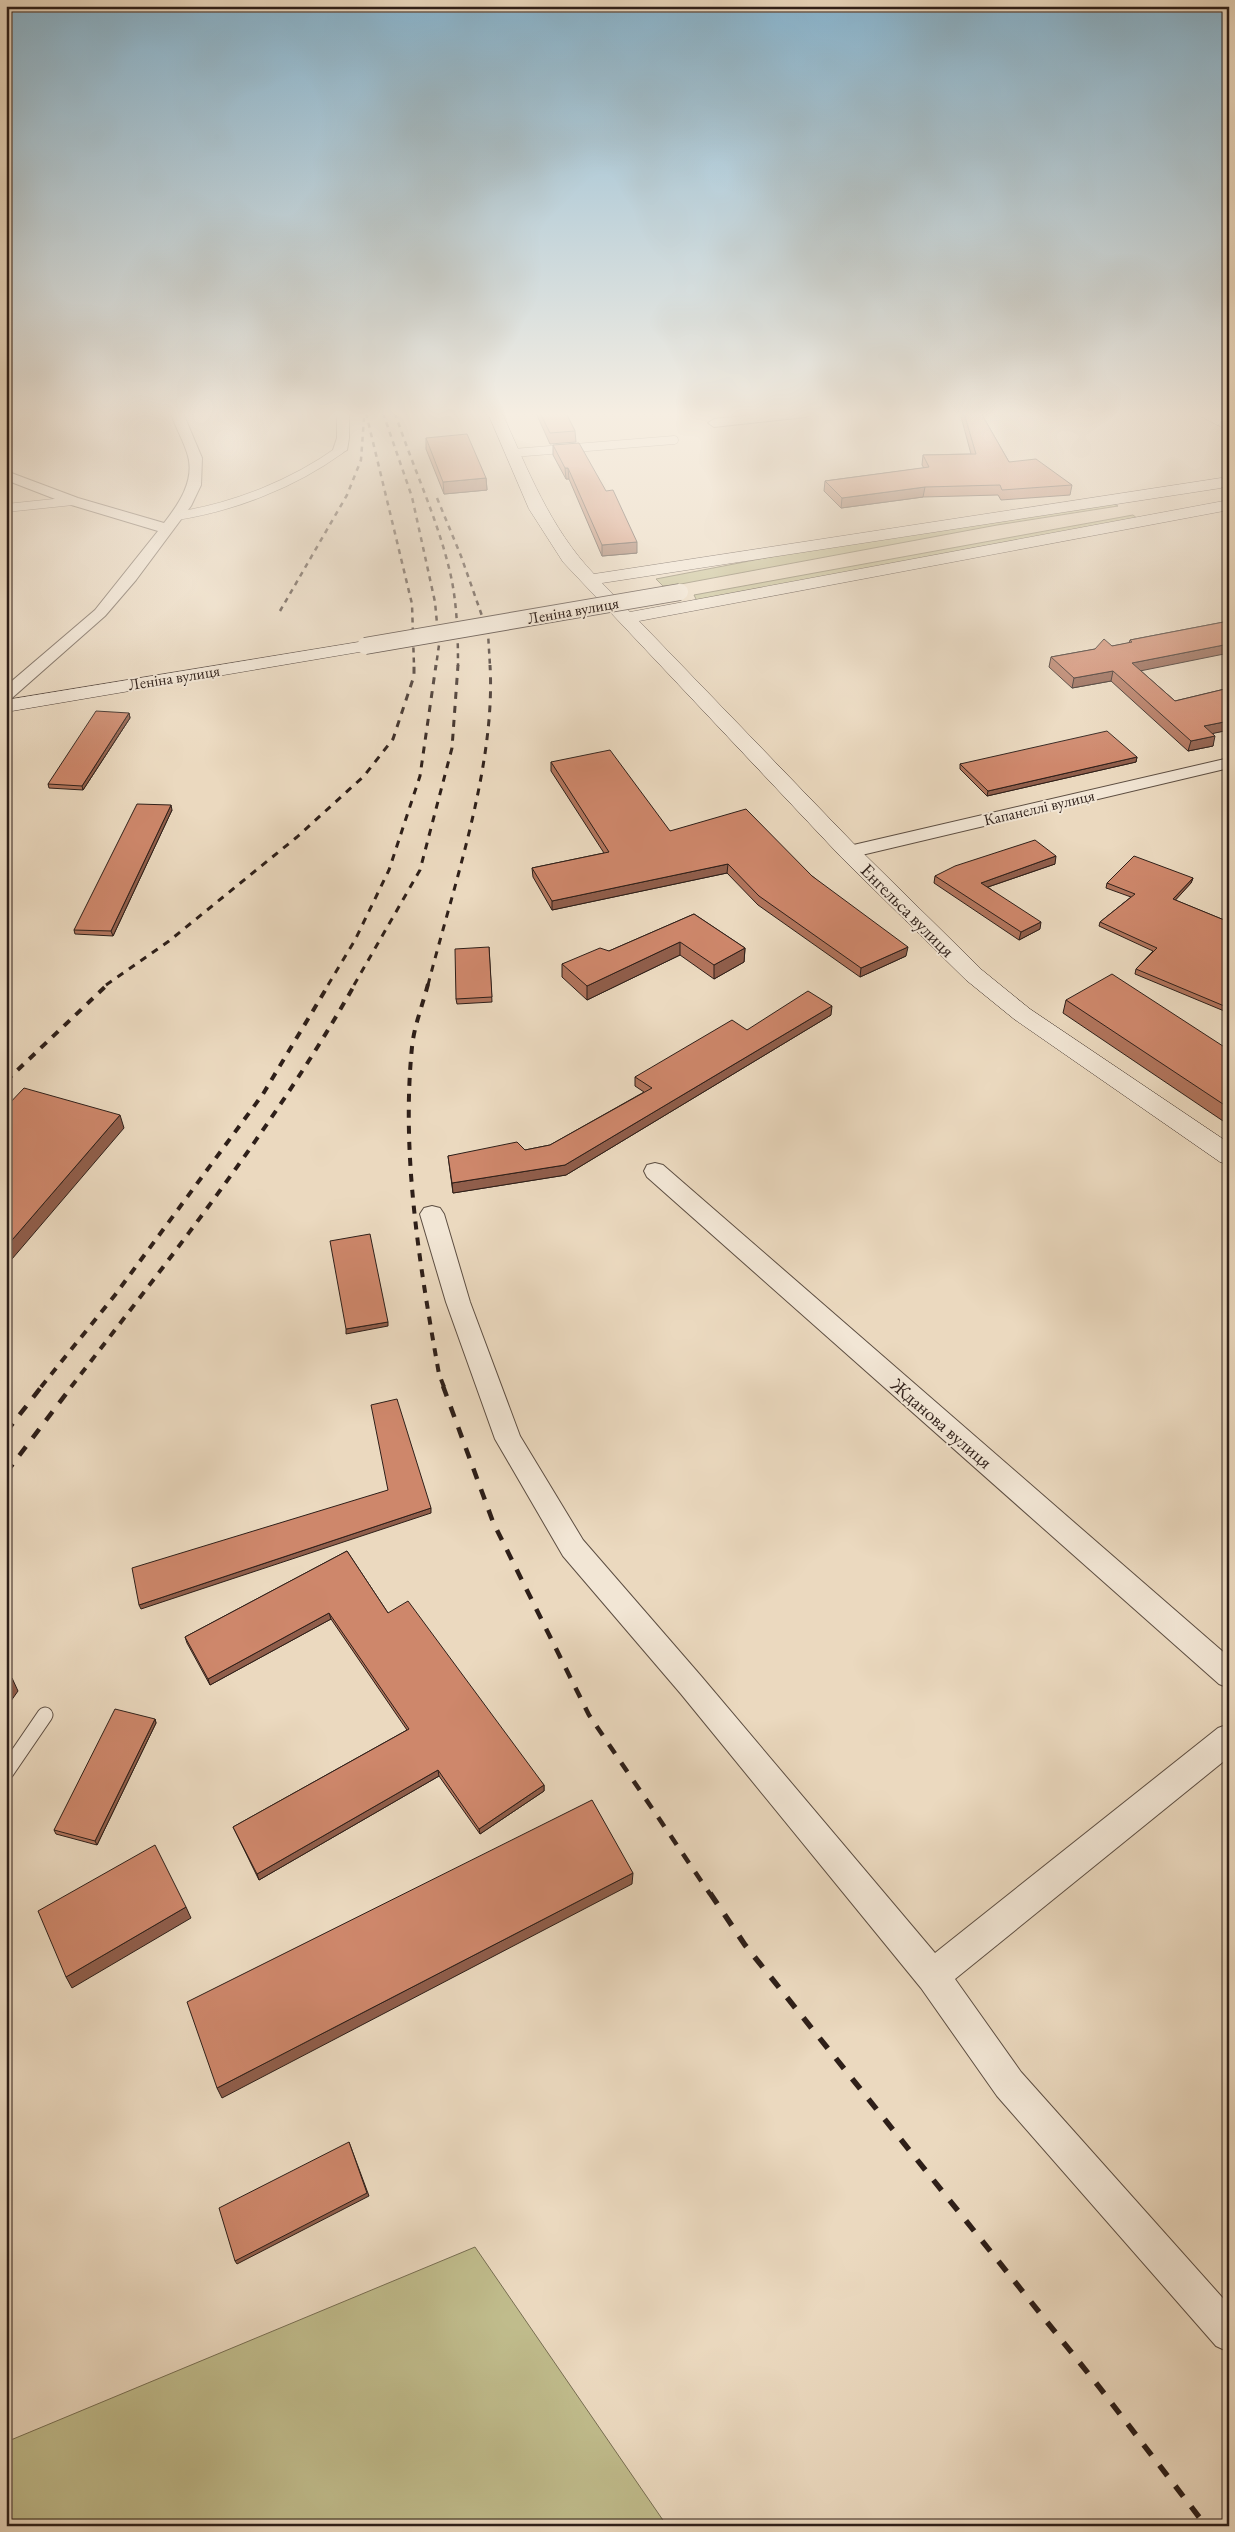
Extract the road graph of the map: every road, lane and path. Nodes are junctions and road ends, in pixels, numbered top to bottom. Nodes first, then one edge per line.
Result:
1 (166, 531) edge
2 (551, 531) edge
3 (905, 531) edge
4 (1003, 531) edge
5 (1085, 531) edge
6 (588, 580) junction
7 (626, 618) junction
8 (6, 695) edge
9 (6, 706) edge
10 (1229, 763) edge
11 (849, 852) junction
12 (1229, 1156) edge
13 (654, 1171) dead end
14 (432, 1214) dead end
15 (1229, 1675) edge
16 (45, 1715) dead end
17 (1229, 1738) edge
18 (6, 1772) edge
19 (933, 1976) junction
20 (1229, 2333) edge

1 - 8 street
2 - 6 street, Енгельса вулиця
3 - 6 street, Леніна вулиця
4 - 9 street, Леніна вулиця, bridge
5 - 7 street, Леніна вулиця
6 - 7 street, Енгельса вулиця
7 - 11 street, Енгельса вулиця
10 - 11 street, Капанеллі вулиця
11 - 12 street, Енгельса вулиця
13 - 15 street, Жданова вулиця
14 - 19 street
16 - 18 lane
17 - 19 street
19 - 20 street

